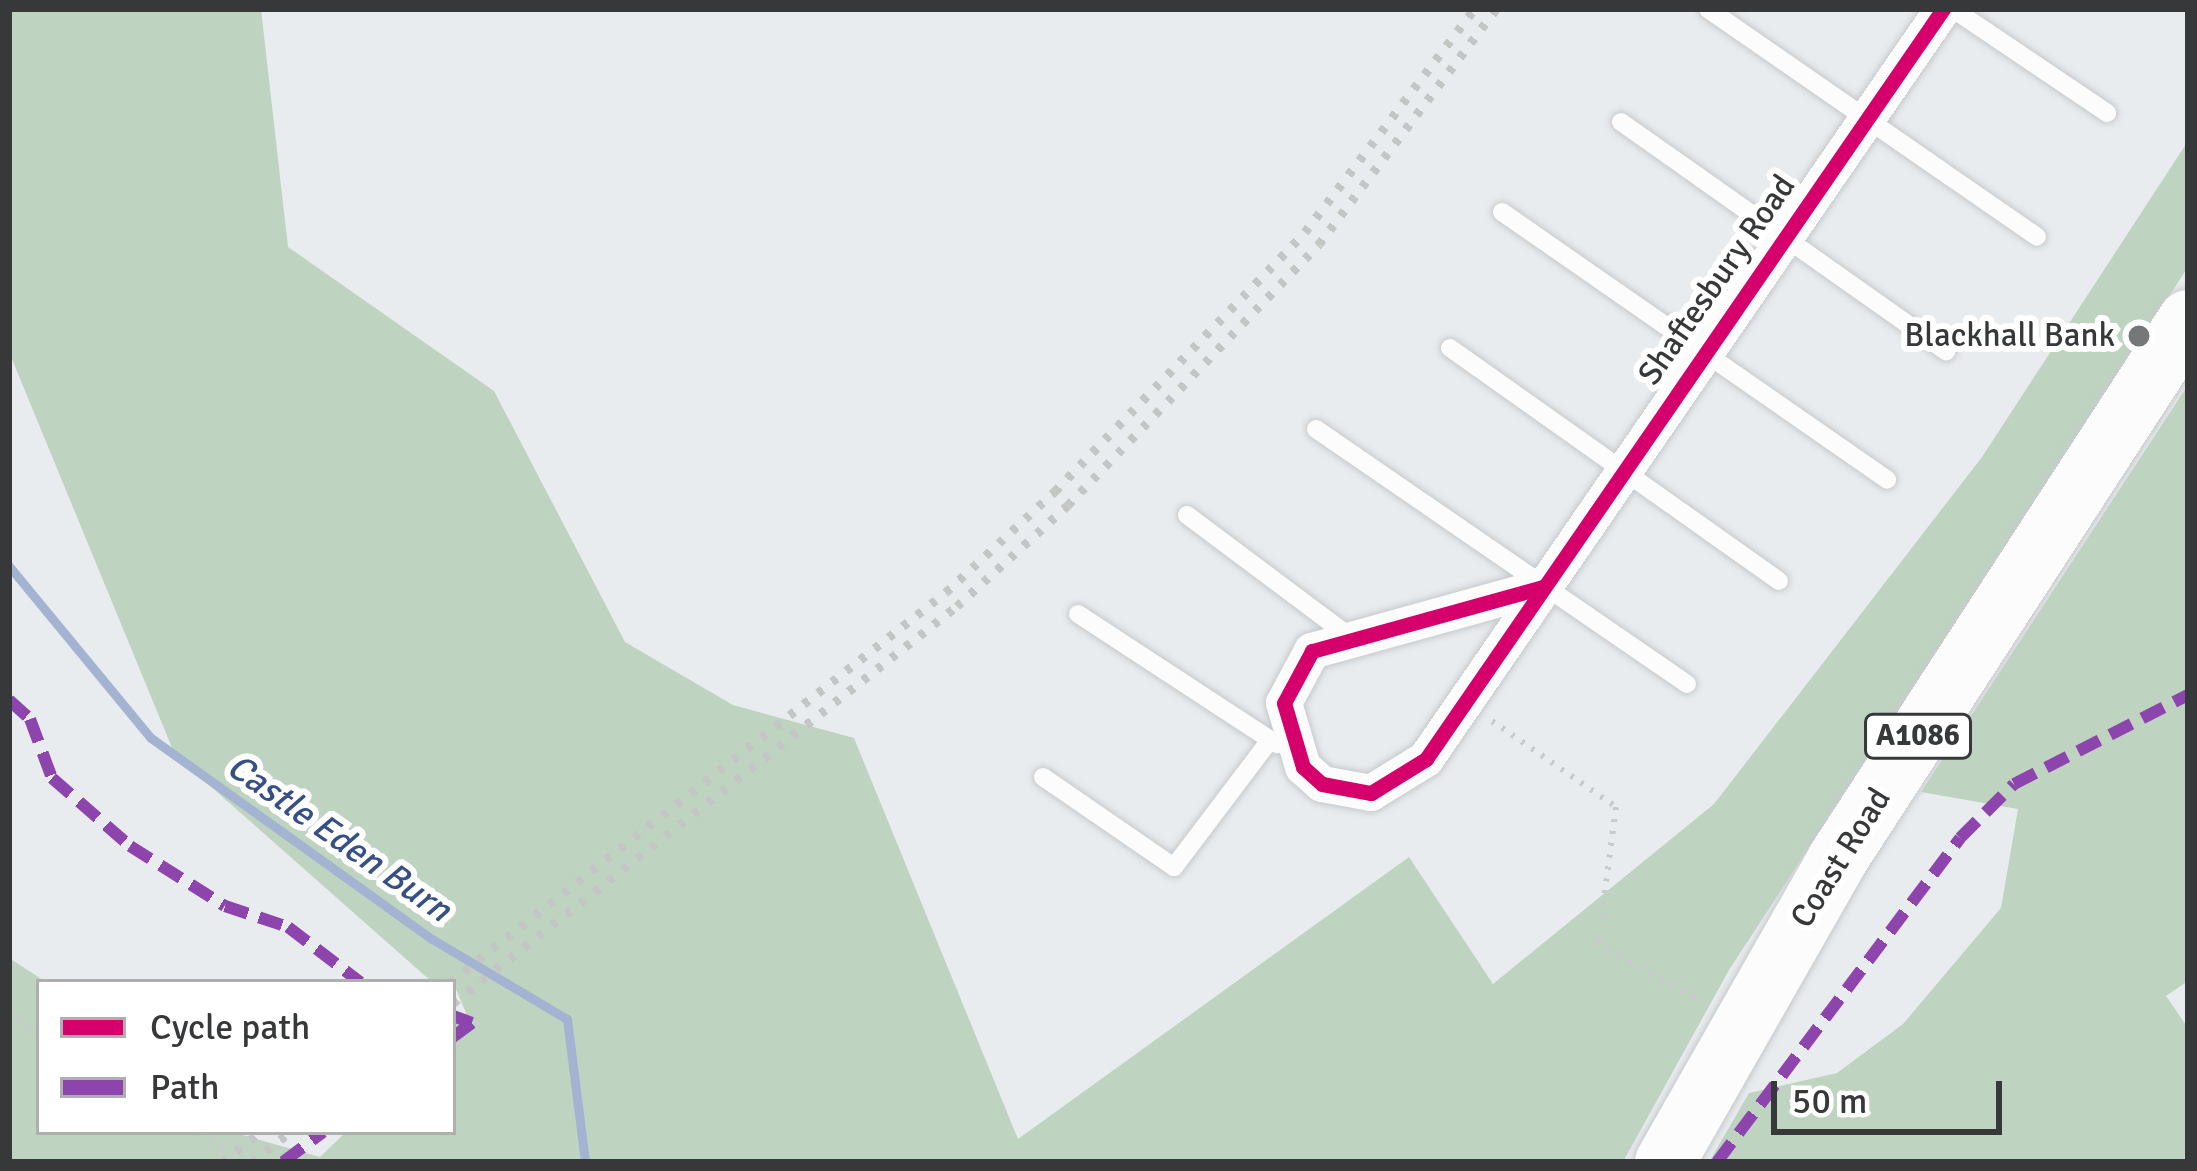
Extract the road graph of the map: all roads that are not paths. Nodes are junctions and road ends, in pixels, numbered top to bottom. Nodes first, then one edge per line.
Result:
1 (1708, 9) edge
2 (1943, 9) edge
3 (1953, 9) edge
4 (2107, 112) dead end
5 (1864, 119) junction
6 (1621, 122) dead end
7 (1502, 212) dead end
8 (1785, 235) junction
9 (2037, 237) dead end
10 (2188, 320) edge
11 (1450, 348) dead end
12 (1946, 351) dead end
13 (1703, 354) junction
14 (1316, 430) dead end
15 (1623, 470) junction
16 (1887, 480) dead end
17 (1187, 515) dead end
18 (1779, 581) dead end
19 (1543, 586) junction
20 (1078, 614) dead end
21 (1349, 636) junction
22 (1687, 684) dead end
23 (1277, 744) junction
24 (1043, 777) dead end
25 (1665, 1162) edge

1 - 5 lane
2 - 5 street, Shaftesbury Road
3 - 4 lane
5 - 8 street, Shaftesbury Road
5 - 9 lane
6 - 8 lane
7 - 13 lane
8 - 12 lane
8 - 13 street, Shaftesbury Road
10 - 25 main road, Coast Road / A1086
11 - 15 lane
13 - 15 street, Shaftesbury Road
13 - 16 lane
14 - 19 lane
15 - 18 lane
15 - 19 street, Shaftesbury Road
17 - 21 lane
19 - 21 street
19 - 22 lane
19 - 23 street, Shaftesbury Road
20 - 23 lane
21 - 23 street
23 - 24 lane

